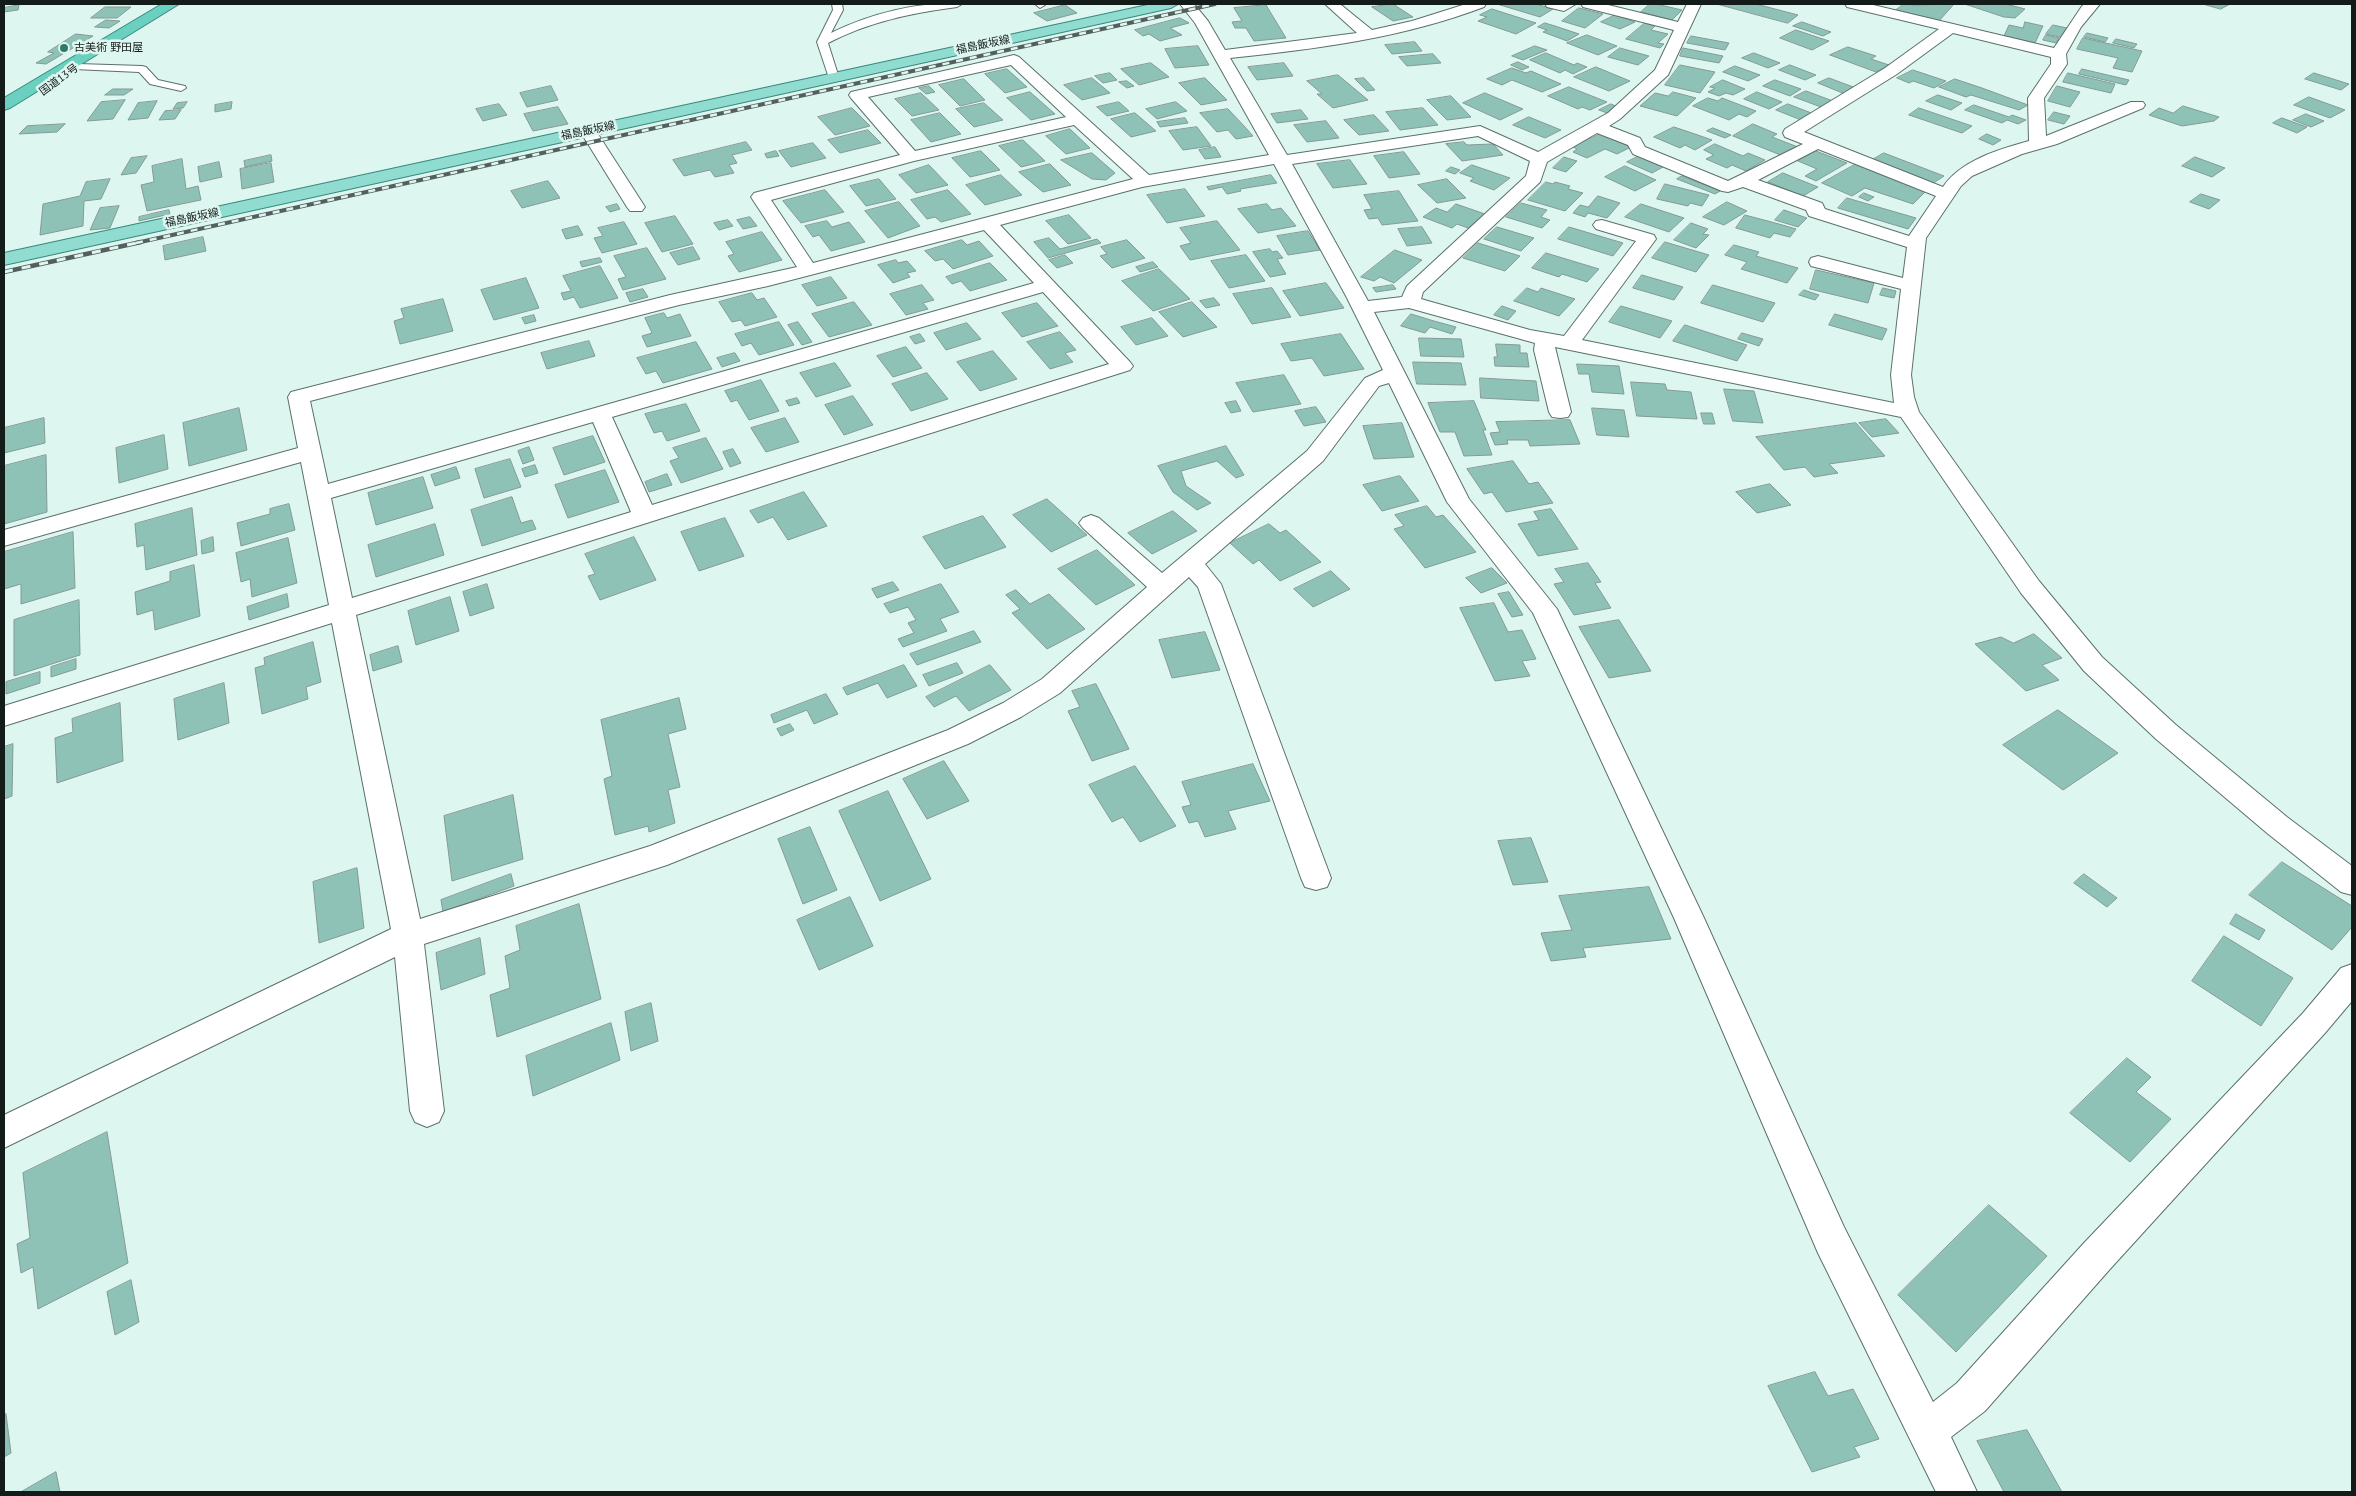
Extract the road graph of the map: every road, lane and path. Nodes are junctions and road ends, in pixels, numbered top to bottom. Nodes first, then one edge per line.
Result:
1 (172, 4) edge
2 (837, 4) edge
3 (957, 4) edge
4 (1172, 4) edge
5 (1187, 4) edge
6 (1332, 4) edge
7 (1479, 4) edge
8 (1552, 4) edge
9 (1568, 4) edge
10 (1588, 4) edge
11 (1694, 4) edge
12 (1852, 4) edge
13 (2094, 4) edge
14 (907, 7) edge
15 (1683, 28) junction
16 (1949, 29) junction
17 (1369, 35) junction
18 (115, 40) junction
19 (822, 42) junction
20 (1220, 54) junction
21 (2058, 54) junction
22 (78, 67) junction
23 (834, 78) junction
24 (181, 88) dead end
25 (2138, 105) dead end
26 (7, 114) edge
27 (1077, 119) junction
28 (1597, 127) junction
29 (588, 131) junction
30 (1817, 143) junction
31 (2038, 144) junction
32 (911, 157) junction
33 (1280, 159) junction
34 (1539, 159) junction
35 (1145, 181) junction
36 (1743, 181) junction
37 (1946, 194) junction
38 (636, 207) dead end
39 (988, 223) junction
40 (1602, 225) dead end
41 (1917, 244) junction
42 (4, 259) edge
43 (1818, 262) dead end
44 (808, 269) junction
45 (1047, 285) junction
46 (1912, 286) junction
47 (1410, 302) junction
48 (1362, 308) junction
49 (1546, 338) junction
50 (1570, 343) junction
51 (1395, 373) junction
52 (1560, 412) dead end
53 (1908, 412) junction
54 (600, 413) junction
55 (310, 452) junction
56 (318, 494) junction
57 (645, 516) junction
58 (1091, 523) dead end
59 (4, 538) edge
60 (1190, 563) junction
61 (1162, 587) junction
62 (341, 611) junction
63 (4, 716) edge
64 (1316, 878) dead end
65 (2352, 883) edge
66 (408, 936) junction
67 (2352, 978) edge
68 (427, 1110) dead end
69 (4, 1132) edge
70 (1926, 1432) junction
71 (1956, 1492) edge

1 - 18 highway, 国道13号
2 - 19 lane
3 - 14 lane
4 - 23 main road, 福島飯坂線
5 - 20 street
6 - 17 street
7 - 17 street
8 - 9 street
10 - 15 street
11 - 15 street
12 - 16 street
13 - 21 street
14 - 19 lane
15 - 28 street
16 - 21 street
16 - 30 street
17 - 20 street
18 - 22 highway, 国道13号
18 - 26 highway, 国道13号
19 - 23 lane
20 - 33 street
21 - 31 street
22 - 24 lane
22 - 26 highway, 国道13号
23 - 29 main road, 福島飯坂線
25 - 31 street
27 - 32 street
27 - 32 street
27 - 35 street
28 - 34 street
28 - 36 street
29 - 38 street
29 - 42 main road, 福島飯坂線
30 - 36 street
30 - 37 street
31 - 37 street
32 - 44 street
33 - 34 street
33 - 35 street
33 - 48 street
34 - 47 street
35 - 39 street
36 - 41 street
37 - 41 street
39 - 44 street
39 - 45 street
40 - 50 street
41 - 46 street
43 - 46 street
44 - 55 street
45 - 54 street
45 - 57 street
46 - 53 street
47 - 48 street
47 - 49 street
48 - 51 street
49 - 50 street
49 - 52 street
50 - 53 street
51 - 60 street
51 - 70 street
53 - 65 street
54 - 56 street
54 - 57 street
55 - 56 street
55 - 59 street
56 - 62 street
57 - 62 street
58 - 61 street
60 - 61 street
60 - 64 street
61 - 66 street
62 - 63 street
62 - 66 street
66 - 68 street
66 - 69 street
67 - 70 street
70 - 71 street

